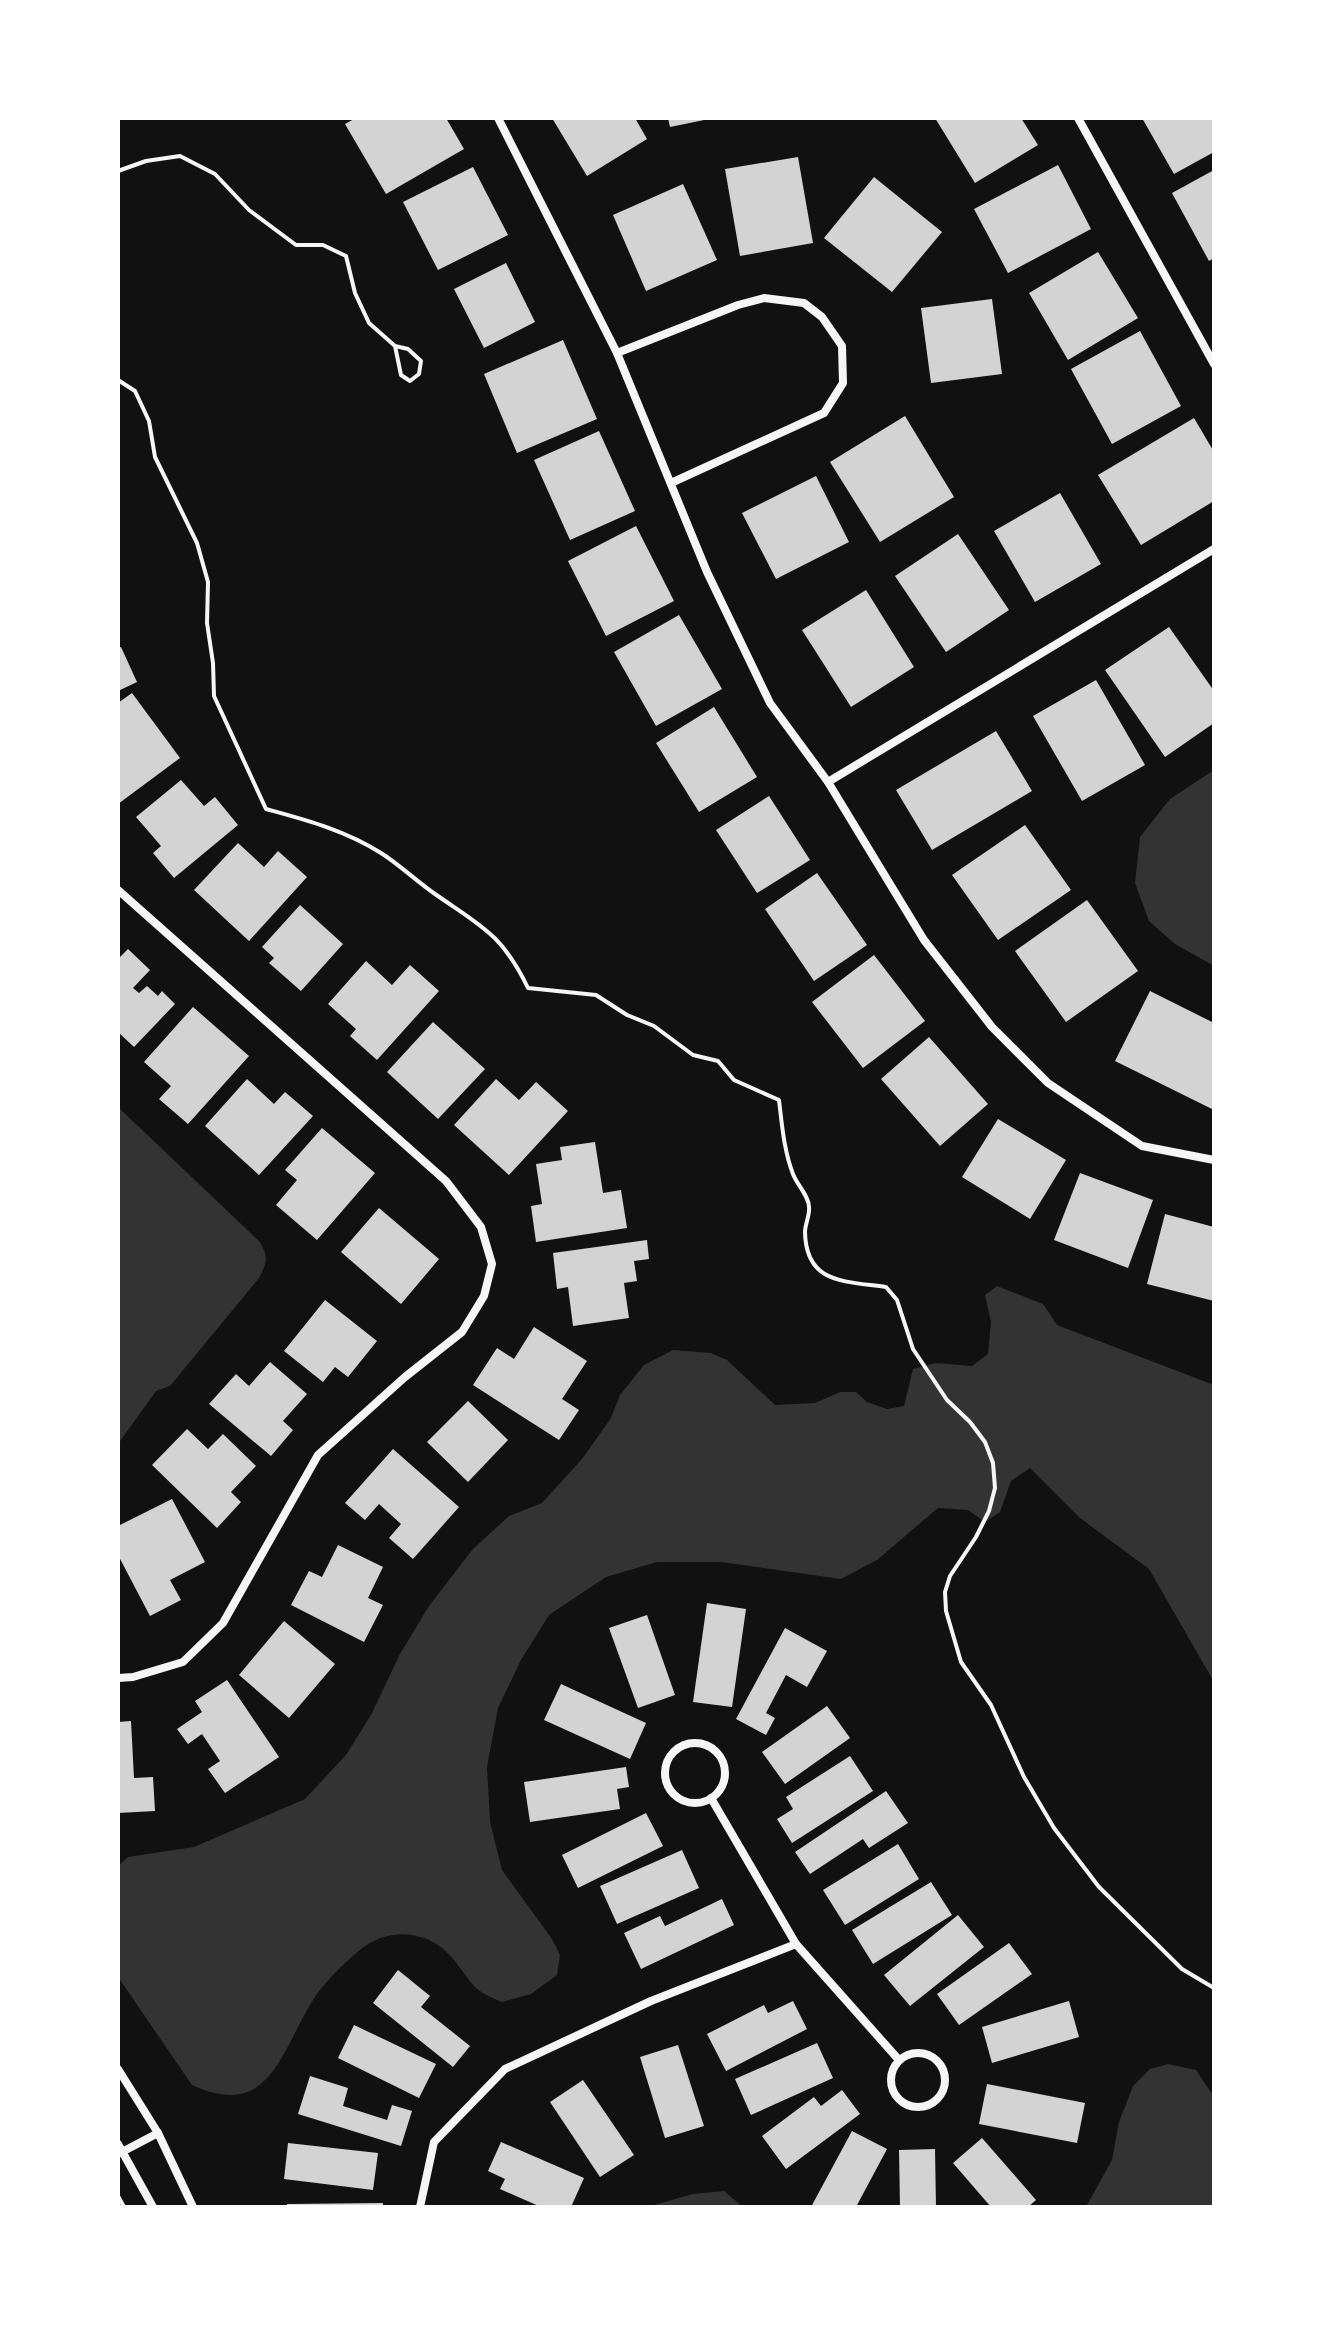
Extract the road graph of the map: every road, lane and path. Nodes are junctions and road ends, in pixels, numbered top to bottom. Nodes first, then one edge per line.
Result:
1 (498, 118) edge
2 (1078, 118) edge
3 (118, 171) edge
4 (395, 346) junction
5 (617, 353) junction
6 (1214, 364) edge
7 (118, 380) edge
8 (671, 483) junction
9 (1214, 549) edge
10 (828, 782) junction
11 (118, 890) edge
12 (1214, 1160) edge
13 (118, 1678) edge
14 (711, 1798) junction
15 (796, 1944) junction
16 (1214, 1988) edge
17 (899, 2060) junction
18 (118, 2069) edge
19 (158, 2133) junction
20 (119, 2150) edge
21 (118, 2196) edge
22 (124, 2207) edge
23 (153, 2207) edge
24 (193, 2207) edge
25 (420, 2207) edge

1 - 5 street
2 - 6 street
3 - 4 path
4 - 4 path
5 - 8 street
5 - 8 street
7 - 16 path
8 - 10 street
9 - 10 street
10 - 12 street
11 - 13 street
14 - 14 street
14 - 15 street
15 - 17 street
15 - 25 street
17 - 17 street
18 - 19 street
19 - 20 street
19 - 24 street
20 - 23 street
21 - 22 path

